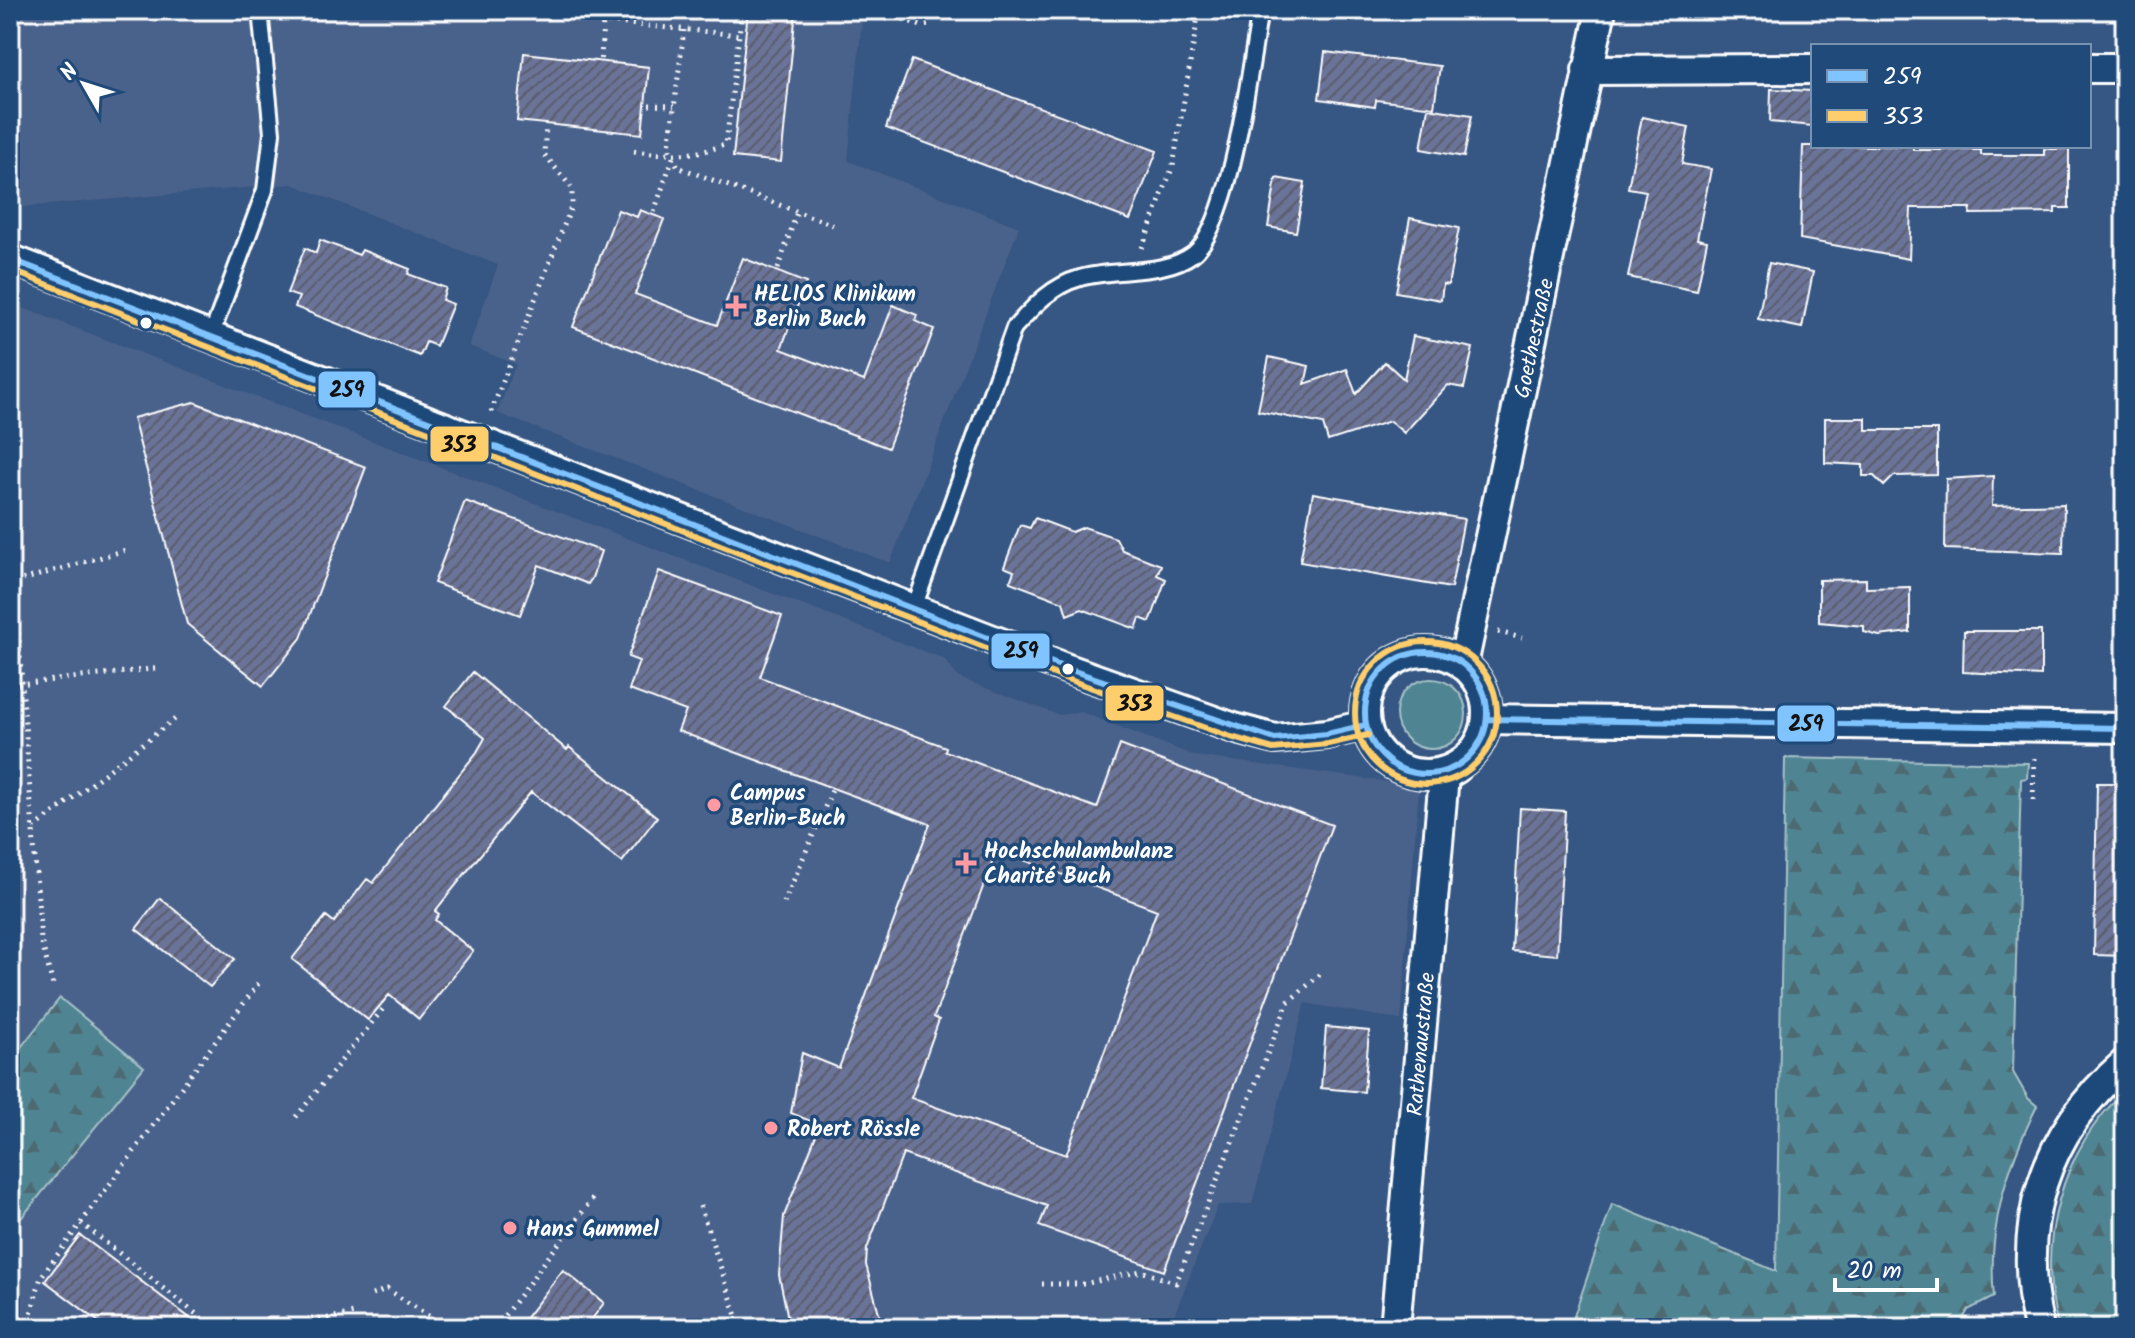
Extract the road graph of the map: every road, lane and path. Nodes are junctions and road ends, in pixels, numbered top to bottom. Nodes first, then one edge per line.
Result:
1 (260, 10) edge
2 (598, 10) edge
3 (742, 10) edge
4 (881, 10) edge
5 (1260, 10) edge
6 (1601, 10) edge
7 (603, 19) junction
8 (932, 25) dead end
9 (684, 30) junction
10 (740, 35) junction
11 (601, 59) dead end
12 (2091, 68) edge
13 (2125, 68) edge
14 (1811, 69) edge
15 (1587, 70) junction
16 (649, 105) dead end
17 (674, 106) junction
18 (546, 127) dead end
19 (634, 151) dead end
20 (673, 156) junction
21 (654, 212) dead end
22 (797, 212) junction
23 (833, 225) dead end
24 (10, 259) edge
25 (778, 269) dead end
26 (211, 336) junction
27 (489, 418) dead end
28 (10, 521) edge
29 (129, 549) dead end
30 (15, 582) junction
31 (914, 608) junction
32 (1463, 665) junction
33 (161, 668) dead end
34 (24, 683) junction
35 (10, 685) edge
36 (175, 719) dead end
37 (1487, 719) junction
38 (1366, 725) junction
39 (2125, 728) edge
40 (2034, 756) dead end
41 (1457, 768) junction
42 (833, 788) dead end
43 (2033, 800) dead end
44 (33, 829) junction
45 (784, 903) dead end
46 (1322, 973) dead end
47 (261, 980) dead end
48 (53, 985) dead end
49 (383, 1009) dead end
50 (2125, 1063) edge
51 (296, 1117) dead end
52 (596, 1194) dead end
53 (700, 1206) dead end
54 (81, 1223) junction
55 (1042, 1284) dead end
56 (372, 1295) dead end
57 (354, 1313) dead end
58 (27, 1328) edge
59 (214, 1328) edge
60 (280, 1328) edge
61 (447, 1328) edge
62 (495, 1328) edge
63 (741, 1328) edge
64 (1395, 1328) edge
65 (2039, 1328) edge

1 - 26 lane
2 - 7 path
3 - 10 path
4 - 8 path
5 - 31 lane
6 - 15 street, Goethestraße
7 - 9 path
7 - 11 path
9 - 10 path
9 - 17 path
10 - 20 path
12 - 13 street
14 - 15 street
15 - 32 street, Goethestraße
16 - 17 path
17 - 20 path
18 - 27 path
19 - 20 path
20 - 21 path
20 - 22 path
22 - 23 path
22 - 25 path
24 - 26 street
26 - 31 street
28 - 30 path
29 - 30 path
30 - 34 path
31 - 38 street
32 - 37 street
32 - 38 street
33 - 34 path
34 - 35 path
34 - 44 path
36 - 44 path
37 - 39 street
37 - 41 street
38 - 41 street
40 - 43 path
41 - 64 street, Rathenaustraße
42 - 45 path
44 - 48 path
46 - 55 path
47 - 54 path
49 - 51 path
50 - 65 street
52 - 62 path
53 - 63 path
54 - 58 path
54 - 59 path
56 - 61 path
57 - 60 path

